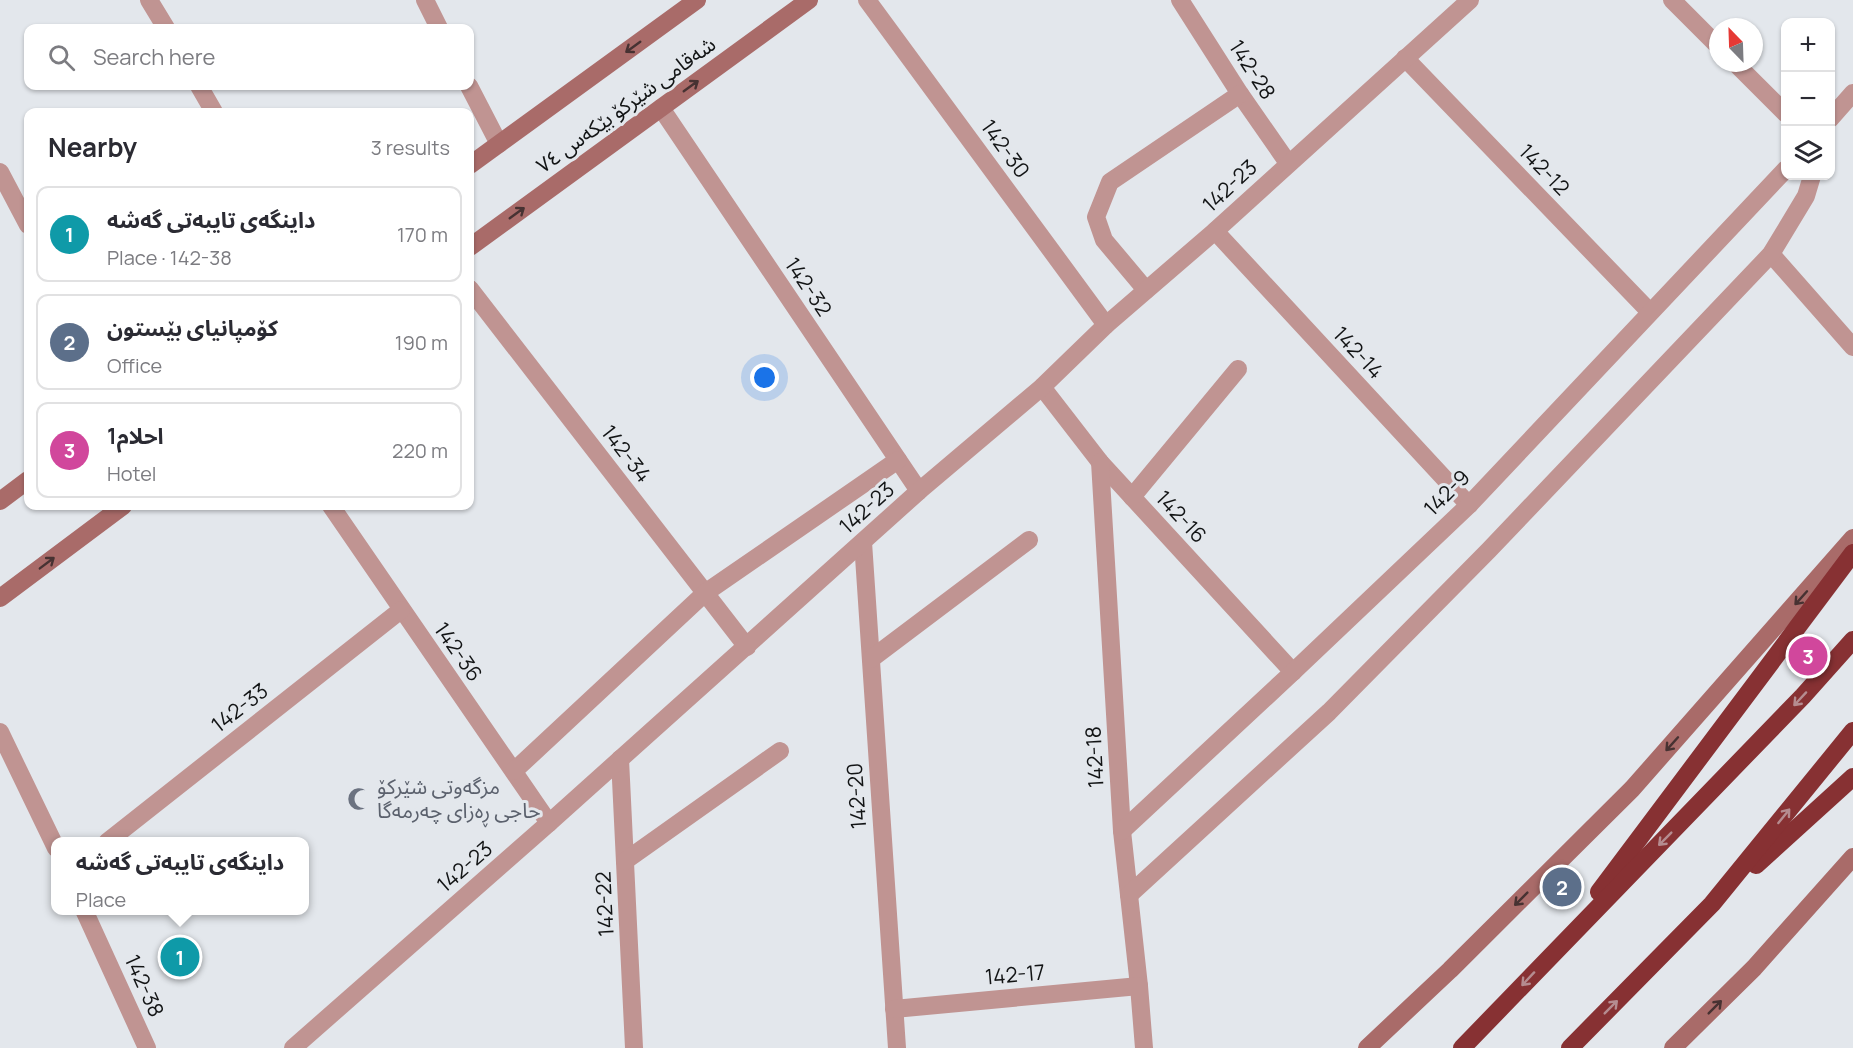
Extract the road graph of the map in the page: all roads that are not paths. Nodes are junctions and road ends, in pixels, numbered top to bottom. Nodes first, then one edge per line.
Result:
1 (149, 0) edge
2 (425, 0) edge
3 (697, 0) edge
4 (809, 0) edge
5 (867, 0) edge
6 (1180, 0) edge
7 (1672, 0) edge
8 (1466, 2) edge
9 (164, 24) edge
10 (438, 24) edge
11 (1709, 37) edge
12 (1405, 58) junction
13 (1744, 72) edge
14 (201, 90) edge
15 (471, 90) edge
16 (1853, 93) edge
17 (1240, 94) junction
18 (212, 108) edge
19 (660, 108) junction
20 (1781, 110) edge
21 (1835, 113) edge
22 (499, 144) junction
23 (474, 162) edge
24 (1288, 163) junction
25 (0, 172) edge
26 (1781, 173) edge
27 (1811, 180) edge
28 (24, 217) edge
29 (1215, 231) junction
30 (474, 244) edge
31 (1771, 254) junction
32 (1146, 290) junction
33 (474, 294) edge
34 (1650, 312) junction
35 (1106, 325) junction
36 (1853, 347) edge
37 (1238, 369) dead end
38 (1042, 387) junction
39 (898, 460) junction
40 (1100, 462) junction
41 (24, 483) edge
42 (919, 491) junction
43 (1132, 497) junction
44 (0, 501) edge
45 (1469, 505) junction
46 (118, 510) edge
47 (335, 510) edge
48 (1853, 538) edge
49 (1029, 540) dead end
50 (863, 542) junction
51 (1853, 553) edge
52 (705, 593) junction
53 (0, 598) edge
54 (401, 610) junction
55 (1853, 640) edge
56 (747, 646) junction
57 (871, 659) junction
58 (1293, 672) junction
59 (1853, 731) edge
60 (0, 732) edge
61 (780, 751) dead end
62 (620, 759) junction
63 (514, 771) junction
64 (1853, 777) edge
65 (549, 823) junction
66 (1122, 831) junction
67 (114, 837) edge
68 (51, 838) edge
69 (1853, 857) edge
70 (625, 861) junction
71 (1129, 895) junction
72 (1712, 904) junction
73 (86, 915) edge
74 (1558, 947) junction
75 (1139, 986) junction
76 (894, 1009) junction
77 (147, 1048) edge
78 (293, 1048) edge
79 (634, 1048) edge
80 (897, 1048) edge
81 (1144, 1048) edge
82 (1367, 1048) edge
83 (1462, 1048) edge
84 (1570, 1048) edge
85 (1673, 1048) edge

1 - 9 street
2 - 10 street
3 -> 22 main road, شەقامی شێرکۆ بێکەس ٧٤
19 -> 4 main road, شەقامی شێرکۆ بێکەس ٧٤
5 - 35 street, 142-30
6 - 17 street, 142-28
7 - 11 street
8 - 12 street, 142-23
12 - 24 street, 142-23
12 - 34 street, 142-12
13 - 20 street
14 - 18 street
15 - 22 street
16 - 21 street
17 - 24 street, 142-28
17 - 32 street
30 -> 19 main road, شەقامی شێرکۆ بێکەس ٧٤
19 - 39 street, 142-32
22 - 23 main road, شەقامی شێرکۆ بێکەس ٧٤
24 - 29 street, 142-23
25 - 28 street
26 - 34 street, 142-9
27 - 31 street
29 - 32 street, 142-23
29 - 45 street, 142-14
31 - 36 street
31 - 71 street
32 - 35 street, 142-23
33 - 52 street, 142-34
34 - 45 street, 142-9
35 - 38 street, 142-23
37 - 43 street
38 - 40 street, 142-16
38 - 42 street, 142-23
39 - 42 street, 142-32
39 - 52 street
40 - 43 street, 142-16
40 - 66 street, 142-18
41 - 44 main road
42 - 50 street, 142-23
43 - 58 street, 142-16
45 - 58 street, 142-9
53 -> 46 main road
47 - 54 street, 142-36
48 -> 82 main road
49 - 57 street
50 - 56 street, 142-23
50 - 57 street, 142-20
51 - 74 highway
52 - 56 street, 142-34
52 - 63 street
54 - 63 street, 142-36
54 - 67 street, 142-33
55 -> 74 highway
56 - 62 street, 142-23
57 - 76 street, 142-20
58 - 66 street, 142-9
72 -> 59 highway
60 - 68 street
61 - 70 street
62 - 65 street, 142-23
62 - 70 street, 142-22
63 - 65 street, 142-36
64 - 72 highway
65 - 78 street, 142-23
66 - 71 street, 142-18
85 -> 69 main road
70 - 79 street, 142-22
71 - 75 street, 142-18
84 -> 72 highway
73 - 77 street, 142-38
74 -> 83 highway
75 - 76 street, 142-17
75 - 81 street, 142-18
76 - 80 street, 142-20

